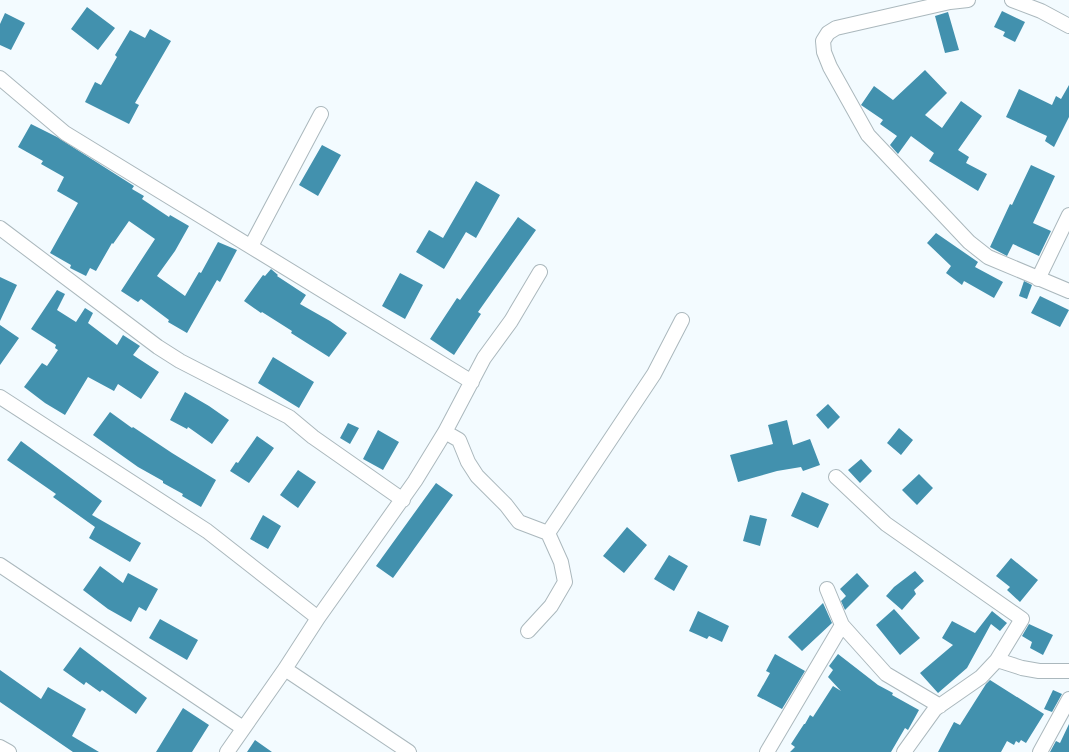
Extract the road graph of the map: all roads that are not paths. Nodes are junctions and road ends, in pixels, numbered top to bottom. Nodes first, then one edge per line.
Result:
1 (964, 0) edge
2 (968, 0) edge
3 (1012, 0) edge
4 (1069, 26) edge
5 (0, 78) edge
6 (321, 114) dead end
7 (1069, 215) edge
8 (0, 228) edge
9 (251, 246) junction
10 (540, 272) dead end
11 (1038, 279) junction
12 (1069, 291) edge
13 (682, 320) dead end
14 (472, 382) junction
15 (0, 397) edge
16 (445, 432) junction
17 (836, 477) dead end
18 (403, 500) junction
19 (548, 532) junction
20 (0, 565) edge
21 (827, 589) dead end
22 (318, 618) junction
23 (842, 625) junction
24 (528, 631) dead end
25 (997, 660) junction
26 (285, 669) junction
27 (1069, 671) edge
28 (1069, 699) edge
29 (940, 706) junction
30 (244, 728) junction
31 (0, 747) edge
32 (394, 748) edge
33 (9, 752) edge
34 (227, 752) edge
35 (409, 752) edge
36 (767, 752) edge
37 (904, 752) edge
38 (1040, 752) edge

1 - 2 street
1 - 11 street
3 - 4 street
5 - 9 street
6 - 9 street
7 - 11 street
8 - 18 street
9 - 14 street
10 - 14 street
11 - 12 street
13 - 19 street
14 - 16 street
15 - 22 street
16 - 18 street
16 - 19 street
17 - 25 street
18 - 22 street
19 - 24 street
20 - 30 street
21 - 23 street
22 - 26 street
23 - 29 street
23 - 36 street
25 - 27 street
25 - 29 street
26 - 30 street
26 - 32 street
28 - 38 street
29 - 37 street
30 - 34 street
31 - 33 street
32 - 35 street

